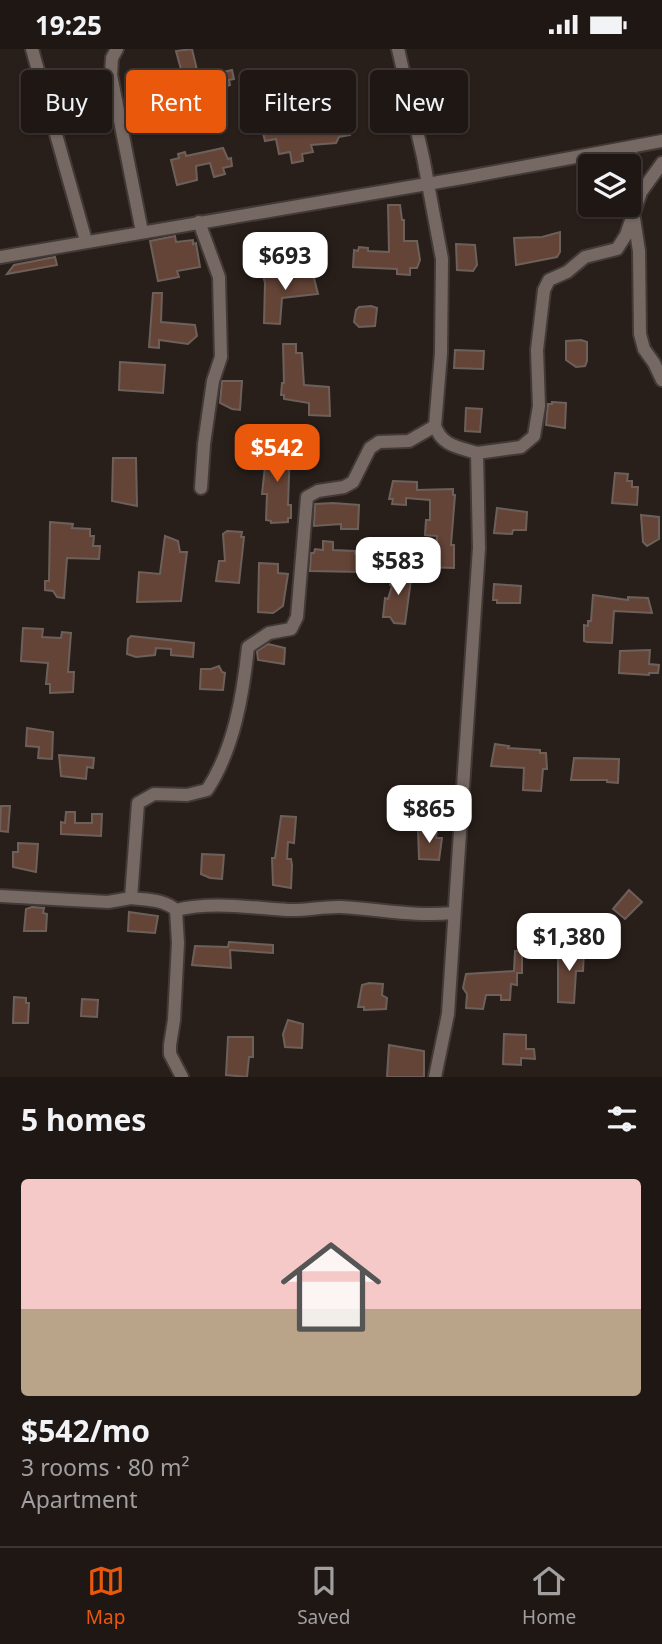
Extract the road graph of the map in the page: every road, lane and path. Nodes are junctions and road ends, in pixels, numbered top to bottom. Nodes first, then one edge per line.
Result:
1 (32, 49) edge
2 (117, 49) edge
3 (398, 49) edge
4 (662, 141) edge
5 (631, 148) junction
6 (631, 154) edge
7 (662, 163) edge
8 (428, 183) junction
9 (641, 192) edge
10 (631, 217) edge
11 (634, 217) edge
12 (199, 222) junction
13 (142, 232) junction
14 (86, 241) junction
15 (0, 257) edge
16 (662, 380) edge
17 (435, 426) junction
18 (477, 453) junction
19 (201, 488) dead end
20 (0, 896) edge
21 (131, 898) junction
22 (176, 910) junction
23 (453, 913) junction
24 (182, 1077) edge
25 (435, 1077) edge

1 - 14 street
2 - 13 street
3 - 8 street
4 - 5 street
5 - 6 street
5 - 8 street
7 - 9 street
8 - 12 street
8 - 17 street
10 - 18 street
11 - 16 street
12 - 13 street
12 - 19 street
13 - 14 street
14 - 15 street
17 - 18 street
17 - 21 street
18 - 23 street
20 - 21 street
21 - 22 street
22 - 23 street
22 - 24 street
23 - 25 street

